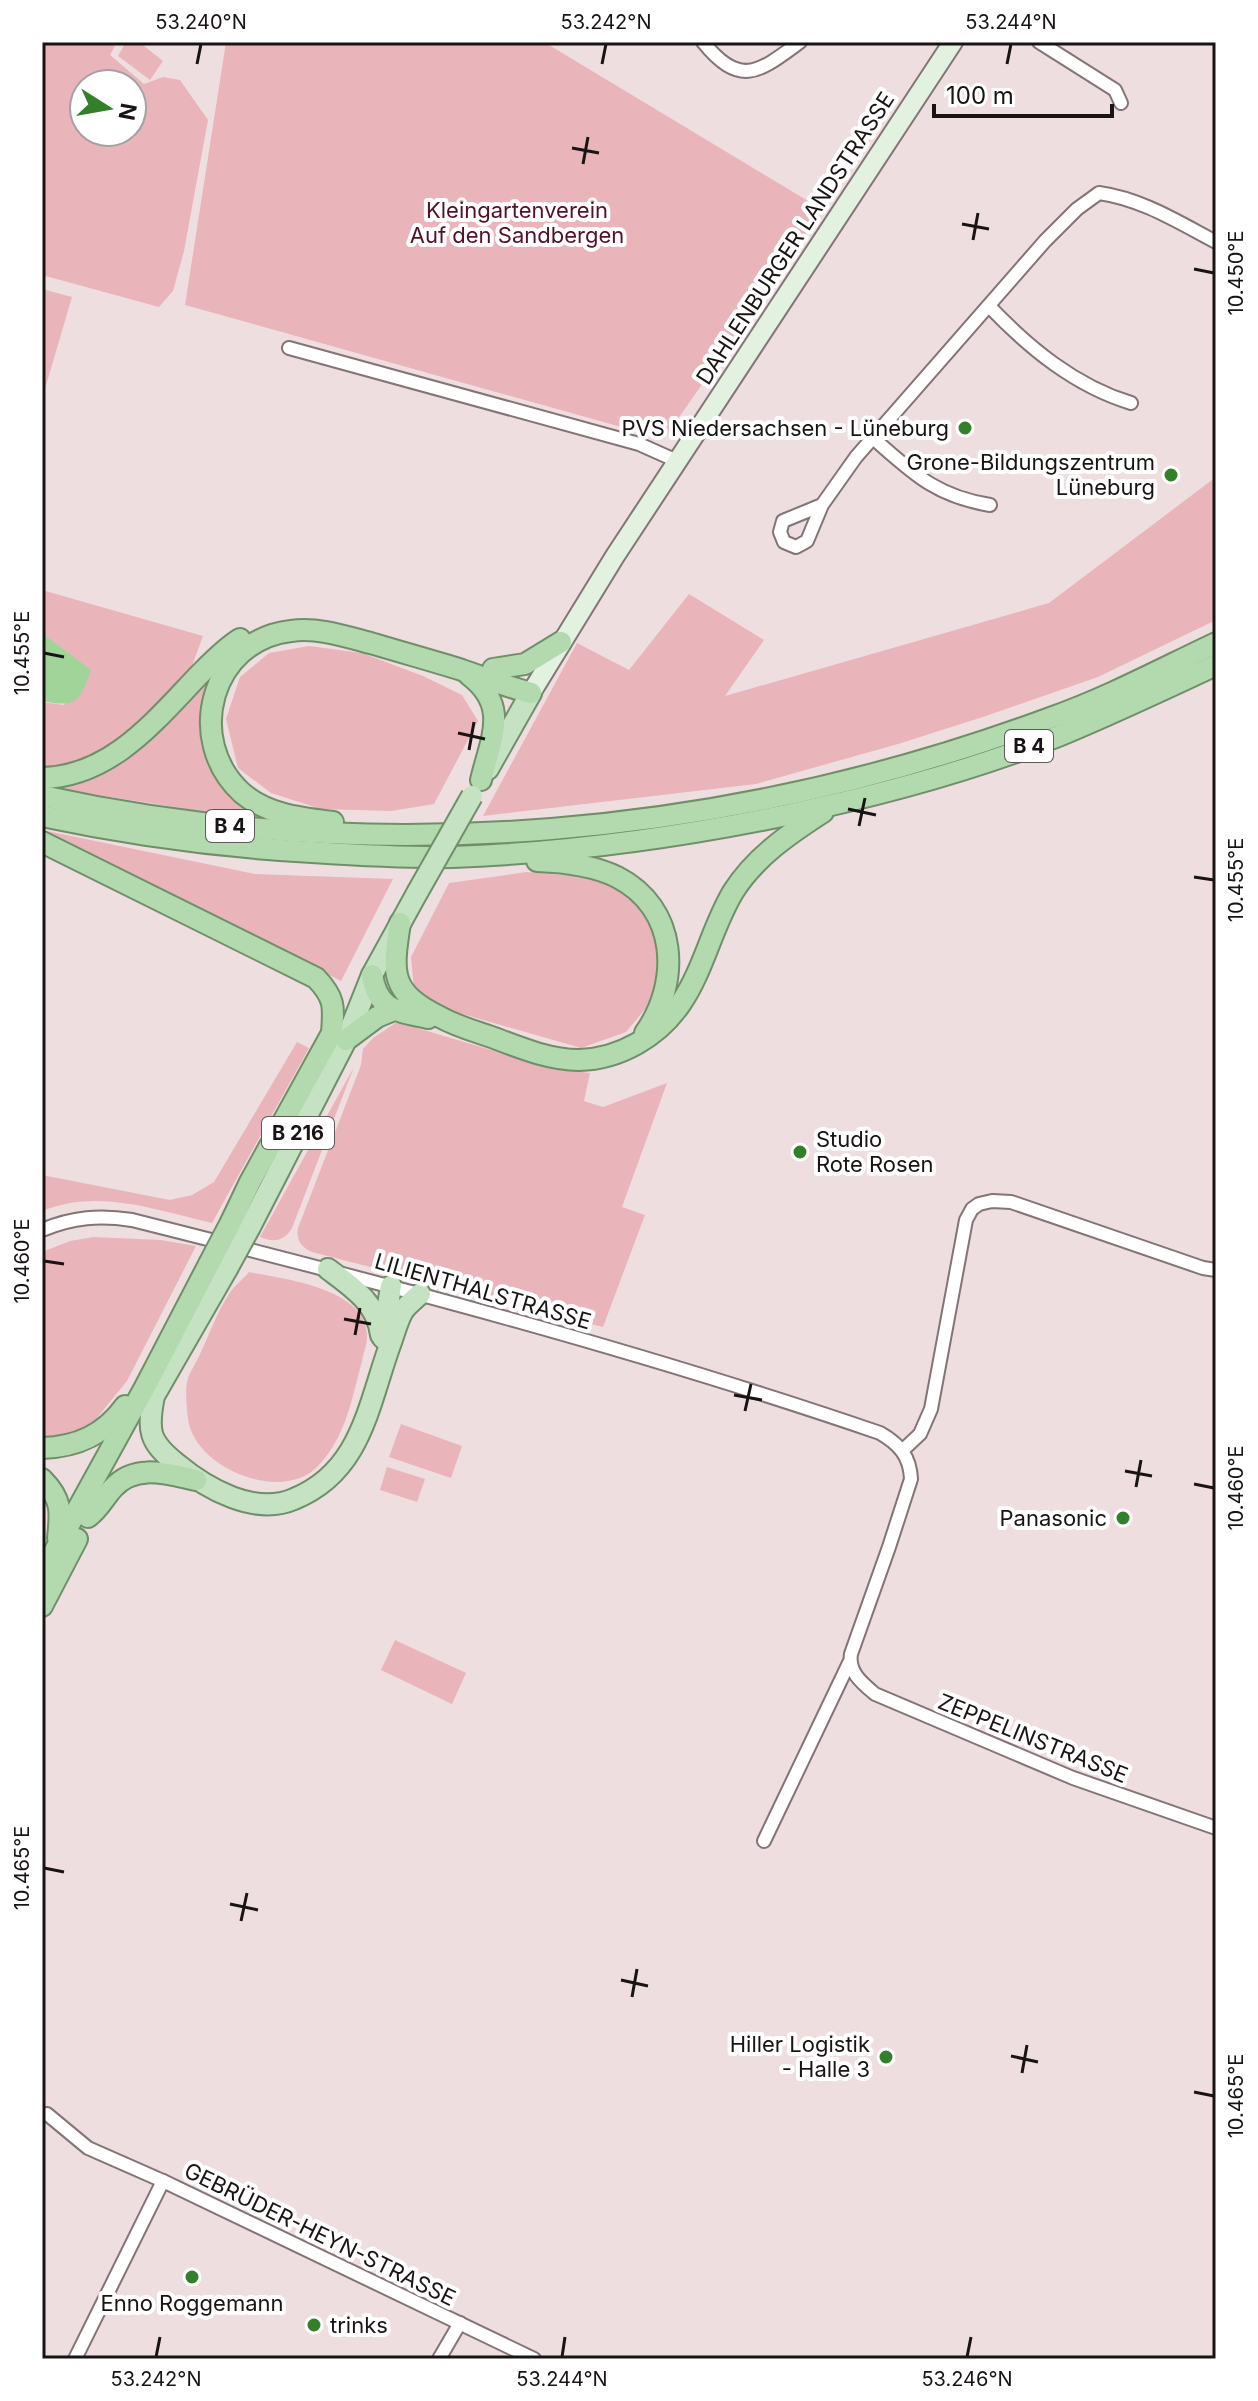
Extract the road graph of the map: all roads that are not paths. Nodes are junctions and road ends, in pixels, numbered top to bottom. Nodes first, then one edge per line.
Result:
1 (703, 42) edge
2 (800, 42) edge
3 (953, 42) edge
4 (1039, 42) edge
5 (1121, 103) dead end
6 (1216, 242) edge
7 (989, 306) junction
8 (289, 348) dead end
9 (1131, 403) dead end
10 (873, 438) junction
11 (677, 461) junction
12 (822, 505) dead end
13 (990, 505) dead end
14 (564, 637) junction
15 (1216, 643) edge
16 (1216, 665) edge
17 (493, 669) junction
18 (463, 670) junction
19 (531, 693) junction
20 (42, 778) edge
21 (477, 788) junction
22 (42, 796) edge
23 (833, 805) junction
24 (42, 816) edge
25 (421, 835) junction
26 (42, 842) edge
27 (490, 854) junction
28 (400, 923) junction
29 (372, 975) junction
30 (394, 1010) junction
31 (448, 1022) junction
32 (339, 1036) junction
33 (637, 1044) junction
34 (42, 1230) edge
35 (328, 1269) junction
36 (1216, 1270) edge
37 (391, 1286) junction
38 (420, 1294) junction
39 (382, 1343) junction
40 (374, 1389) junction
41 (149, 1391) junction
42 (42, 1448) edge
43 (903, 1450) junction
44 (42, 1479) edge
45 (196, 1480) junction
46 (88, 1517) junction
47 (56, 1550) junction
48 (42, 1574) edge
49 (42, 1606) edge
50 (849, 1663) junction
51 (1216, 1828) edge
52 (764, 1841) dead end
53 (47, 2114) dead end
54 (163, 2181) junction
55 (460, 2323) junction
56 (75, 2359) edge
57 (439, 2359) edge
58 (534, 2359) edge

1 - 2 street
3 - 11 main road, DAHLENBURGER LANDSTRASSE
4 - 5 street
6 - 7 street
7 - 9 street
7 - 10 street
8 - 11 street
10 - 12 street
10 - 13 street
11 - 14 main road, DAHLENBURGER LANDSTRASSE
14 - 17 highway
14 - 19 main road, B 216
15 - 25 highway, B 4
16 - 23 highway, B 4
17 - 19 highway
17 - 20 highway
18 - 19 highway
18 - 21 highway
18 - 25 highway
19 - 21 main road, B 216
21 - 28 main road, B 216, bridge
22 - 25 highway, B 4
23 - 27 highway, B 4
23 - 33 highway
24 - 27 highway, B 4
26 - 32 highway
27 - 33 highway
28 - 29 main road, B 216
28 - 31 highway
29 - 30 highway
29 - 32 main road, B 216
30 - 31 highway
30 - 32 highway
31 - 33 highway
32 - 41 highway, B 216, bridge
34 - 35 street, LILIENTHALSTRASSE
35 - 37 street, LILIENTHALSTRASSE
35 - 39 main road
36 - 43 street
37 - 38 street, LILIENTHALSTRASSE
37 - 39 main road
38 - 40 main road
38 - 43 street, LILIENTHALSTRASSE
39 - 40 main road
40 - 45 main road
41 - 42 highway
41 - 45 main road
41 - 46 highway, B 216
41 - 47 highway, B 216
43 - 50 street
44 - 47 highway
45 - 46 highway
46 - 49 highway, B 216
47 - 48 highway, B 216
50 - 51 street, ZEPPELINSTRASSE
50 - 52 street
53 - 54 street, GEBRÜDER-HEYN-STRASSE
54 - 55 street, GEBRÜDER-HEYN-STRASSE
54 - 56 street, GEBRÜDER-HEYN-STRASSE
55 - 57 street, GEBRÜDER-HEYN-STRASSE
55 - 58 street, GEBRÜDER-HEYN-STRASSE

